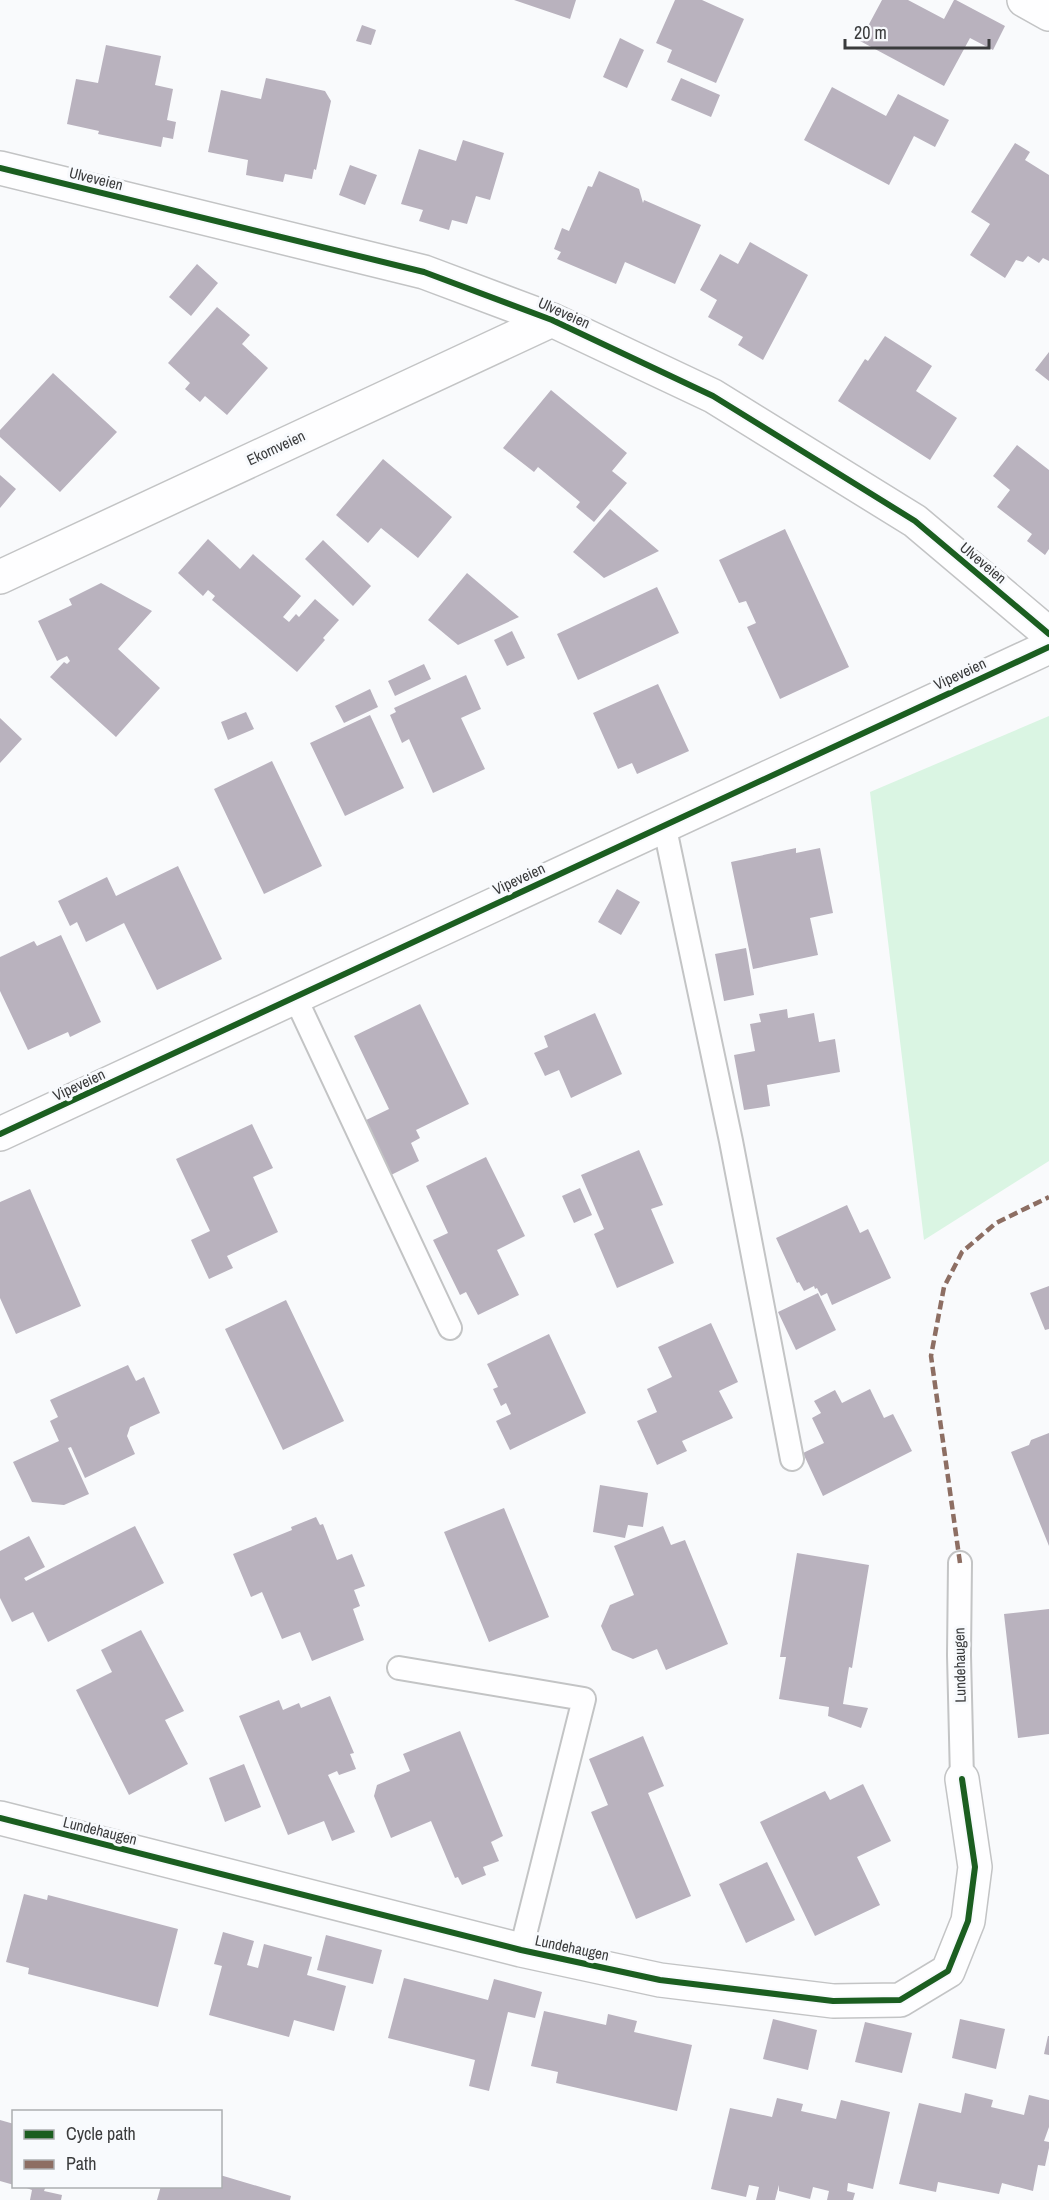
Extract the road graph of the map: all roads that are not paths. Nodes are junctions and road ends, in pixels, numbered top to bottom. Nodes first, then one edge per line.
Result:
1 (1024, 0) edge
2 (1049, 14) edge
3 (0, 168) edge
4 (552, 320) junction
5 (0, 577) edge
6 (1049, 634) edge
7 (1049, 646) edge
8 (664, 824) junction
9 (295, 997) junction
10 (0, 1134) edge
11 (450, 1328) dead end
12 (792, 1459) dead end
13 (960, 1563) dead end
14 (399, 1668) dead end
15 (962, 1779) joint
16 (0, 1818) edge
17 (521, 1950) junction

1 - 2 street
3 - 4 street, Ulveveien
4 - 5 street, Ekornveien
4 - 6 street, Ulveveien
7 - 8 street, Vipeveien
8 - 9 street, Vipeveien
8 - 12 lane
9 - 10 street, Vipeveien
9 - 11 lane
13 - 15 lane, Lundehaugen
14 - 17 lane, Lundehaugen
15 - 17 street, Lundehaugen
16 - 17 street, Lundehaugen

